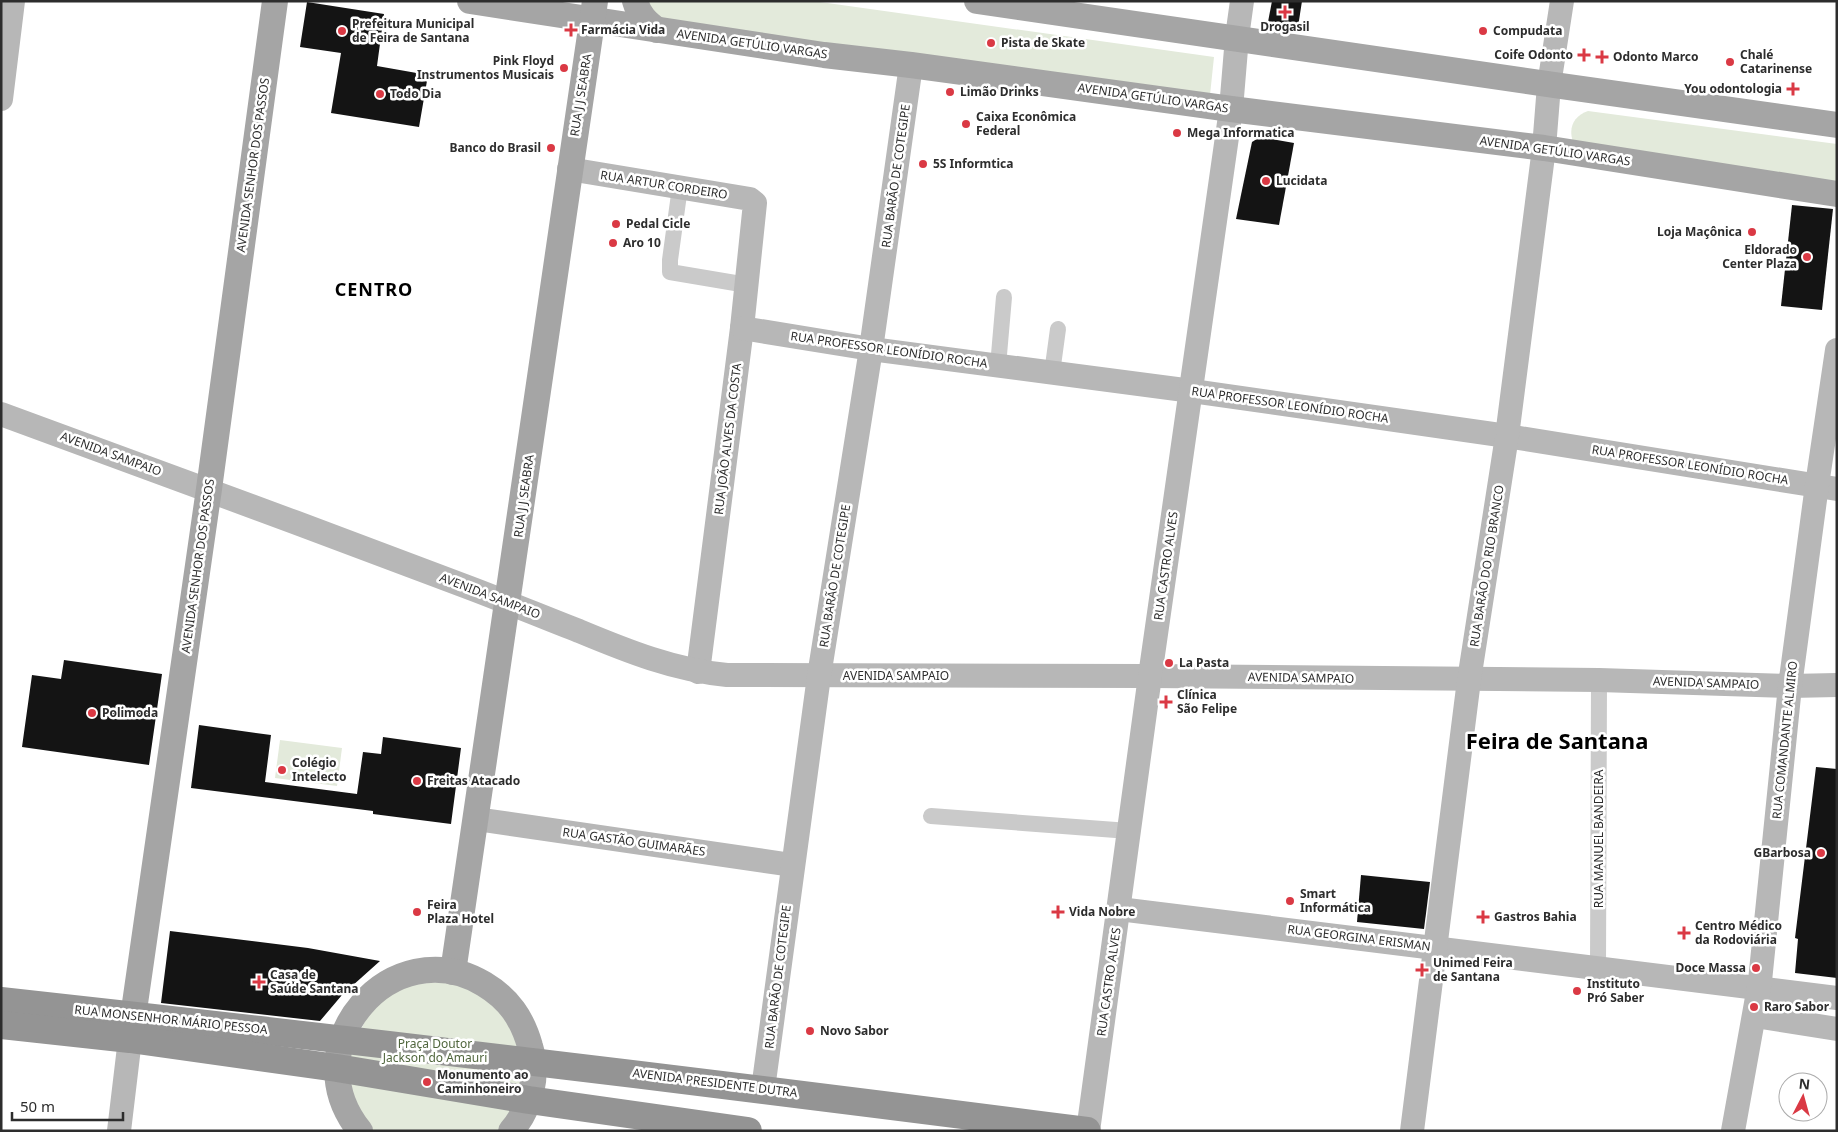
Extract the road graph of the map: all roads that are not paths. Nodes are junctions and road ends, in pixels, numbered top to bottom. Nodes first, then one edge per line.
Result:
1 (13, 1) edge
2 (275, 1) edge
3 (470, 1) edge
4 (556, 1) edge
5 (635, 1) edge
6 (977, 1) edge
7 (1242, 1) edge
8 (1562, 1) edge
9 (527, 9) junction
10 (594, 10) edge
11 (657, 30) junction
12 (1237, 37) junction
13 (912, 65) junction
14 (1549, 85) junction
15 (1, 99) edge
16 (1230, 109) junction
17 (1837, 125) edge
18 (1544, 148) junction
19 (569, 169) junction
20 (680, 187) junction
21 (1837, 194) edge
22 (756, 206) joint
23 (747, 284) junction
24 (1004, 297) dead end
25 (742, 328) junction
26 (1058, 329) dead end
27 (871, 349) junction
28 (1837, 350) edge
29 (998, 366) junction
30 (1052, 373) junction
31 (1192, 391) junction
32 (1, 414) edge
33 (1507, 436) junction
34 (1827, 487) edge
35 (209, 489) junction
36 (509, 603) junction
37 (698, 672) junction
38 (819, 676) junction
39 (1150, 676) junction
40 (1469, 680) junction
41 (1599, 680) junction
42 (1837, 685) edge
43 (1790, 686) junction
44 (931, 816) dead end
45 (476, 820) junction
46 (1129, 831) junction
47 (792, 865) junction
48 (1119, 909) junction
49 (1436, 948) junction
50 (1598, 968) junction
51 (453, 972) junction
52 (1759, 989) junction
53 (1837, 998) edge
54 (1, 1001) edge
55 (1755, 1016) junction
56 (1, 1025) edge
57 (132, 1027) junction
58 (1837, 1029) edge
59 (341, 1038) junction
60 (534, 1063) junction
61 (337, 1068) junction
62 (763, 1088) junction
63 (529, 1100) junction
64 (119, 1131) edge
65 (360, 1131) edge
66 (511, 1131) edge
67 (748, 1131) edge
68 (1088, 1131) edge
69 (1412, 1131) edge
70 (1733, 1131) edge

1 - 15 street
2 - 35 main road, AVENIDA SENHOR DOS PASSOS
3 - 9 main road, AVENIDA GETÚLIO VARGAS
4 - 9 main road
5 - 11 main road
6 - 12 main road
7 - 12 street, RUA CASTRO ALVES
8 - 14 street, RUA BARÃO DO RIO BRANCO
9 - 10 main road, AVENIDA GETÚLIO VARGAS
10 - 11 main road, AVENIDA GETÚLIO VARGAS
10 - 19 main road, RUA J J SEABRA
11 - 13 main road, AVENIDA GETÚLIO VARGAS
12 - 14 main road
12 - 16 street, RUA CASTRO ALVES
13 - 16 main road, AVENIDA GETÚLIO VARGAS
13 - 27 street, RUA BARÃO DE COTEGIPE
14 - 17 main road
14 - 18 street, RUA BARÃO DO RIO BRANCO
16 - 18 main road, AVENIDA GETÚLIO VARGAS
16 - 31 street, RUA CASTRO ALVES
18 - 21 main road, AVENIDA GETÚLIO VARGAS
18 - 33 street, RUA BARÃO DO RIO BRANCO
19 - 20 street, RUA ARTUR CORDEIRO
19 - 36 main road, RUA J J SEABRA
20 - 22 street, RUA ARTUR CORDEIRO
20 - 23 street
22 - 23 street, RUA JOÃO ALVES DA COSTA
23 - 25 street, RUA JOÃO ALVES DA COSTA
24 - 29 street
25 - 27 street, RUA PROFESSOR LEONÍDIO ROCHA
25 - 37 street, RUA JOÃO ALVES DA COSTA
26 - 30 street
27 - 29 street, RUA PROFESSOR LEONÍDIO ROCHA
27 - 38 street, RUA BARÃO DE COTEGIPE
28 - 34 street, RUA COMANDANTE ALMIRO
29 - 30 street, RUA PROFESSOR LEONÍDIO ROCHA
30 - 31 street, RUA PROFESSOR LEONÍDIO ROCHA
31 - 33 street, RUA PROFESSOR LEONÍDIO ROCHA
31 - 39 street, RUA CASTRO ALVES
32 - 35 street, AVENIDA SAMPAIO
33 - 34 street, RUA PROFESSOR LEONÍDIO ROCHA
33 - 40 street, RUA BARÃO DO RIO BRANCO
34 - 43 street, RUA COMANDANTE ALMIRO
35 - 36 street, AVENIDA SAMPAIO
35 - 57 main road, AVENIDA SENHOR DOS PASSOS
36 - 37 street, AVENIDA SAMPAIO
36 - 45 main road, RUA J J SEABRA
37 - 38 street, AVENIDA SAMPAIO
38 - 39 street, AVENIDA SAMPAIO
38 - 47 street, RUA BARÃO DE COTEGIPE
39 - 40 street, AVENIDA SAMPAIO
39 - 46 street, RUA CASTRO ALVES
40 - 41 street, AVENIDA SAMPAIO
40 - 49 street, RUA BARÃO DO RIO BRANCO
41 - 43 street, AVENIDA SAMPAIO
41 - 50 street, RUA MANUEL BANDEIRA
42 - 43 street, AVENIDA SAMPAIO
43 - 52 street, RUA COMANDANTE ALMIRO
44 - 46 street
45 - 47 street, RUA GASTÃO GUIMARÃES
45 - 51 main road, RUA J J SEABRA
46 - 48 street, RUA CASTRO ALVES
47 - 62 street, RUA BARÃO DE COTEGIPE
48 - 49 street, RUA GEORGINA ERISMAN
48 - 68 street, RUA CASTRO ALVES
49 - 50 street, RUA GEORGINA ERISMAN
49 - 69 street, RUA BARÃO DO RIO BRANCO
50 - 52 street, RUA GEORGINA ERISMAN
51 - 59 main road
51 - 60 main road
52 - 53 street, RUA GEORGINA ERISMAN
52 - 55 street, RUA COMANDANTE ALMIRO
54 - 57 highway, RUA MONSENHOR MÁRIO PESSOA
55 - 58 street
55 - 70 street, RUA COMANDANTE ALMIRO
56 - 57 highway, RUA MONSENHOR MÁRIO PESSOA
57 - 59 highway, RUA MONSENHOR MÁRIO PESSOA
57 - 61 highway, RUA MONSENHOR MÁRIO PESSOA
57 - 64 street, AVENIDA SENHOR DOS PASSOS
59 - 60 highway, AVENIDA PRESIDENTE DUTRA
59 - 61 main road
60 - 62 highway, AVENIDA PRESIDENTE DUTRA
60 - 63 main road
61 - 63 highway
61 - 65 main road
62 - 68 highway, AVENIDA PRESIDENTE DUTRA
63 - 66 main road
63 - 67 highway

